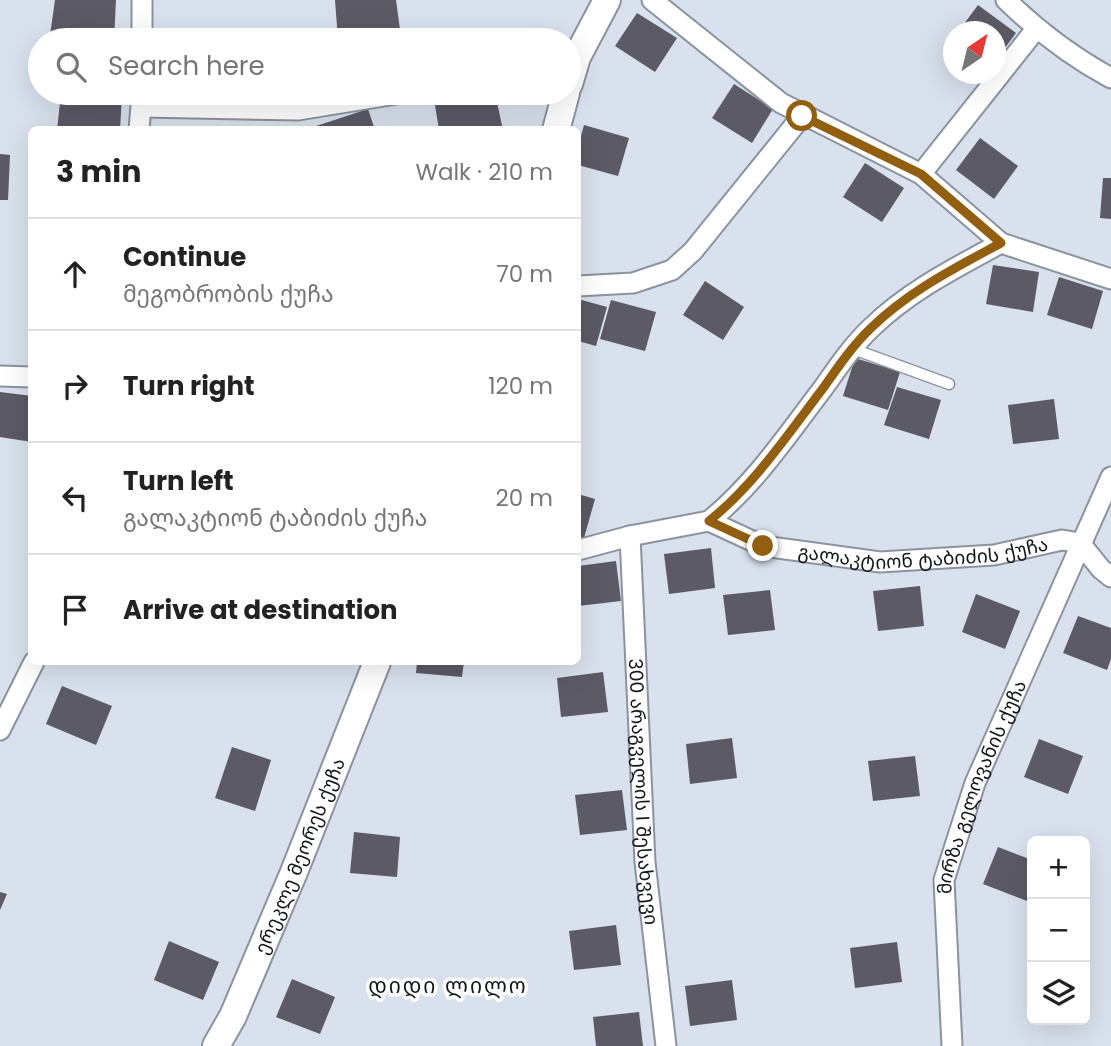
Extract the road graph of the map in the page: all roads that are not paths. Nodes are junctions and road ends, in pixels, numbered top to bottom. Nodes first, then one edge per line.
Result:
1 (142, 0) edge
2 (607, 0) edge
3 (652, 0) edge
4 (1006, 0) edge
5 (142, 28) edge
6 (1036, 29) junction
7 (581, 44) edge
8 (1111, 78) edge
9 (142, 105) edge
10 (220, 105) edge
11 (329, 105) edge
12 (563, 105) edge
13 (802, 116) junction
14 (139, 126) edge
15 (557, 126) edge
16 (921, 174) junction
17 (1001, 243) junction
18 (1111, 279) edge
19 (581, 286) edge
20 (853, 349) junction
21 (0, 376) edge
22 (28, 377) edge
23 (949, 384) dead end
24 (1111, 477) edge
25 (709, 521) junction
26 (630, 536) junction
27 (1080, 543) junction
28 (581, 549) edge
29 (1111, 577) edge
30 (32, 665) edge
31 (376, 665) edge
32 (0, 730) edge
33 (216, 1046) edge
34 (666, 1046) edge
35 (952, 1046) edge

1 - 5 street
2 - 7 street
3 - 13 street
4 - 6 street
6 - 8 street
6 - 16 street
9 - 14 street
10 - 11 street
12 - 15 street
13 - 16 street
13 - 19 street
16 - 17 street
17 - 18 street
17 - 20 street
20 - 23 lane
20 - 25 street
21 - 22 street
24 - 27 street
25 - 26 street
25 - 27 street, გალაკტიონ ტაბიძის ქუჩა
26 - 28 street
26 - 34 street, 300 არაგველის I შესახვევი
27 - 29 street
27 - 35 street, მირზა გელოვანის ქუჩა
30 - 32 street
31 - 33 street, ერეკლე მეორეს ქუჩა

